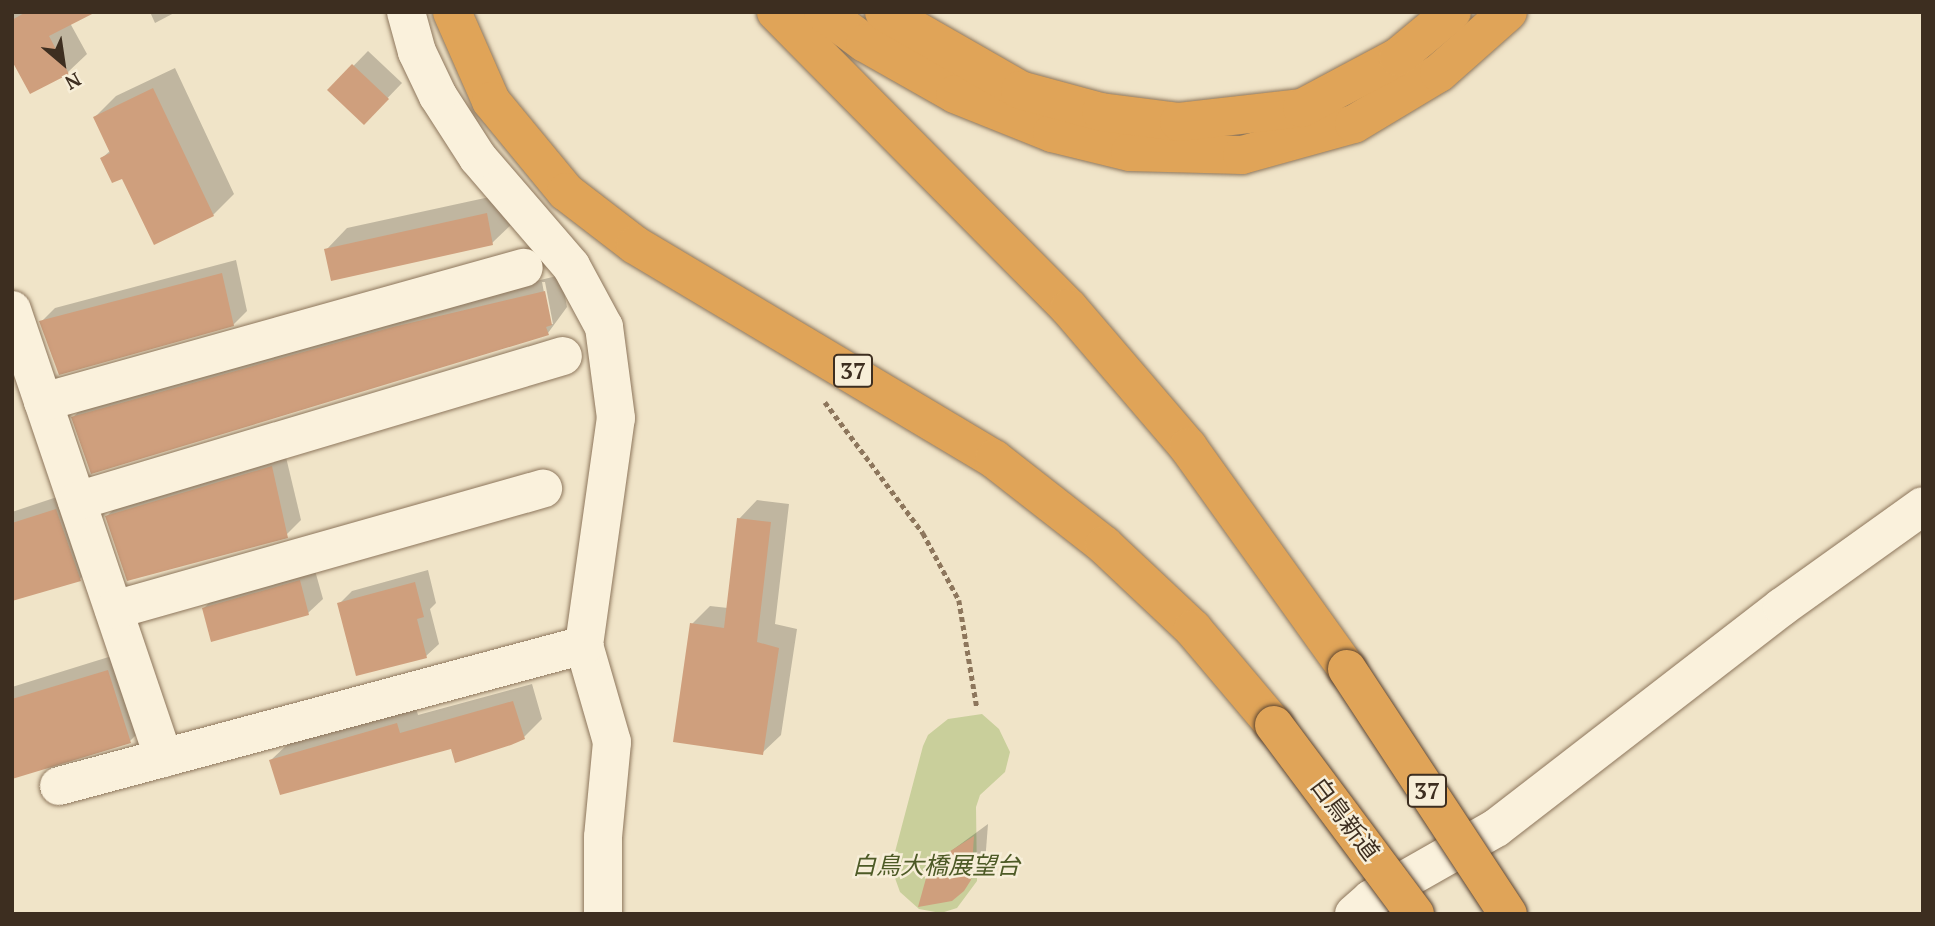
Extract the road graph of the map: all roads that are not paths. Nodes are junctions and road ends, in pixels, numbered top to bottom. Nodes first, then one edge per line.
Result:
1 (406, 12) edge
2 (452, 12) edge
3 (776, 12) edge
4 (823, 12) edge
5 (884, 12) edge
6 (1452, 12) edge
7 (1508, 12) edge
8 (524, 268) dead end
9 (12, 310) edge
10 (563, 356) dead end
11 (43, 402) junction
12 (543, 489) dead end
13 (77, 501) junction
14 (1923, 506) edge
15 (114, 610) junction
16 (584, 645) junction
17 (164, 758) junction
18 (59, 786) dead end
19 (603, 914) edge
20 (1354, 914) edge
21 (1415, 914) edge
22 (1508, 914) edge

1 - 16 street
2 - 21 highway, 白鳥新道 / 37, bridge
3 - 22 highway, 37, bridge
4 - 7 highway
5 - 6 highway
8 - 11 street
9 - 11 street
10 - 13 street
11 - 13 street
12 - 15 street
13 - 15 street
14 - 20 street
15 - 17 street
16 - 17 street
16 - 19 street
17 - 18 street

